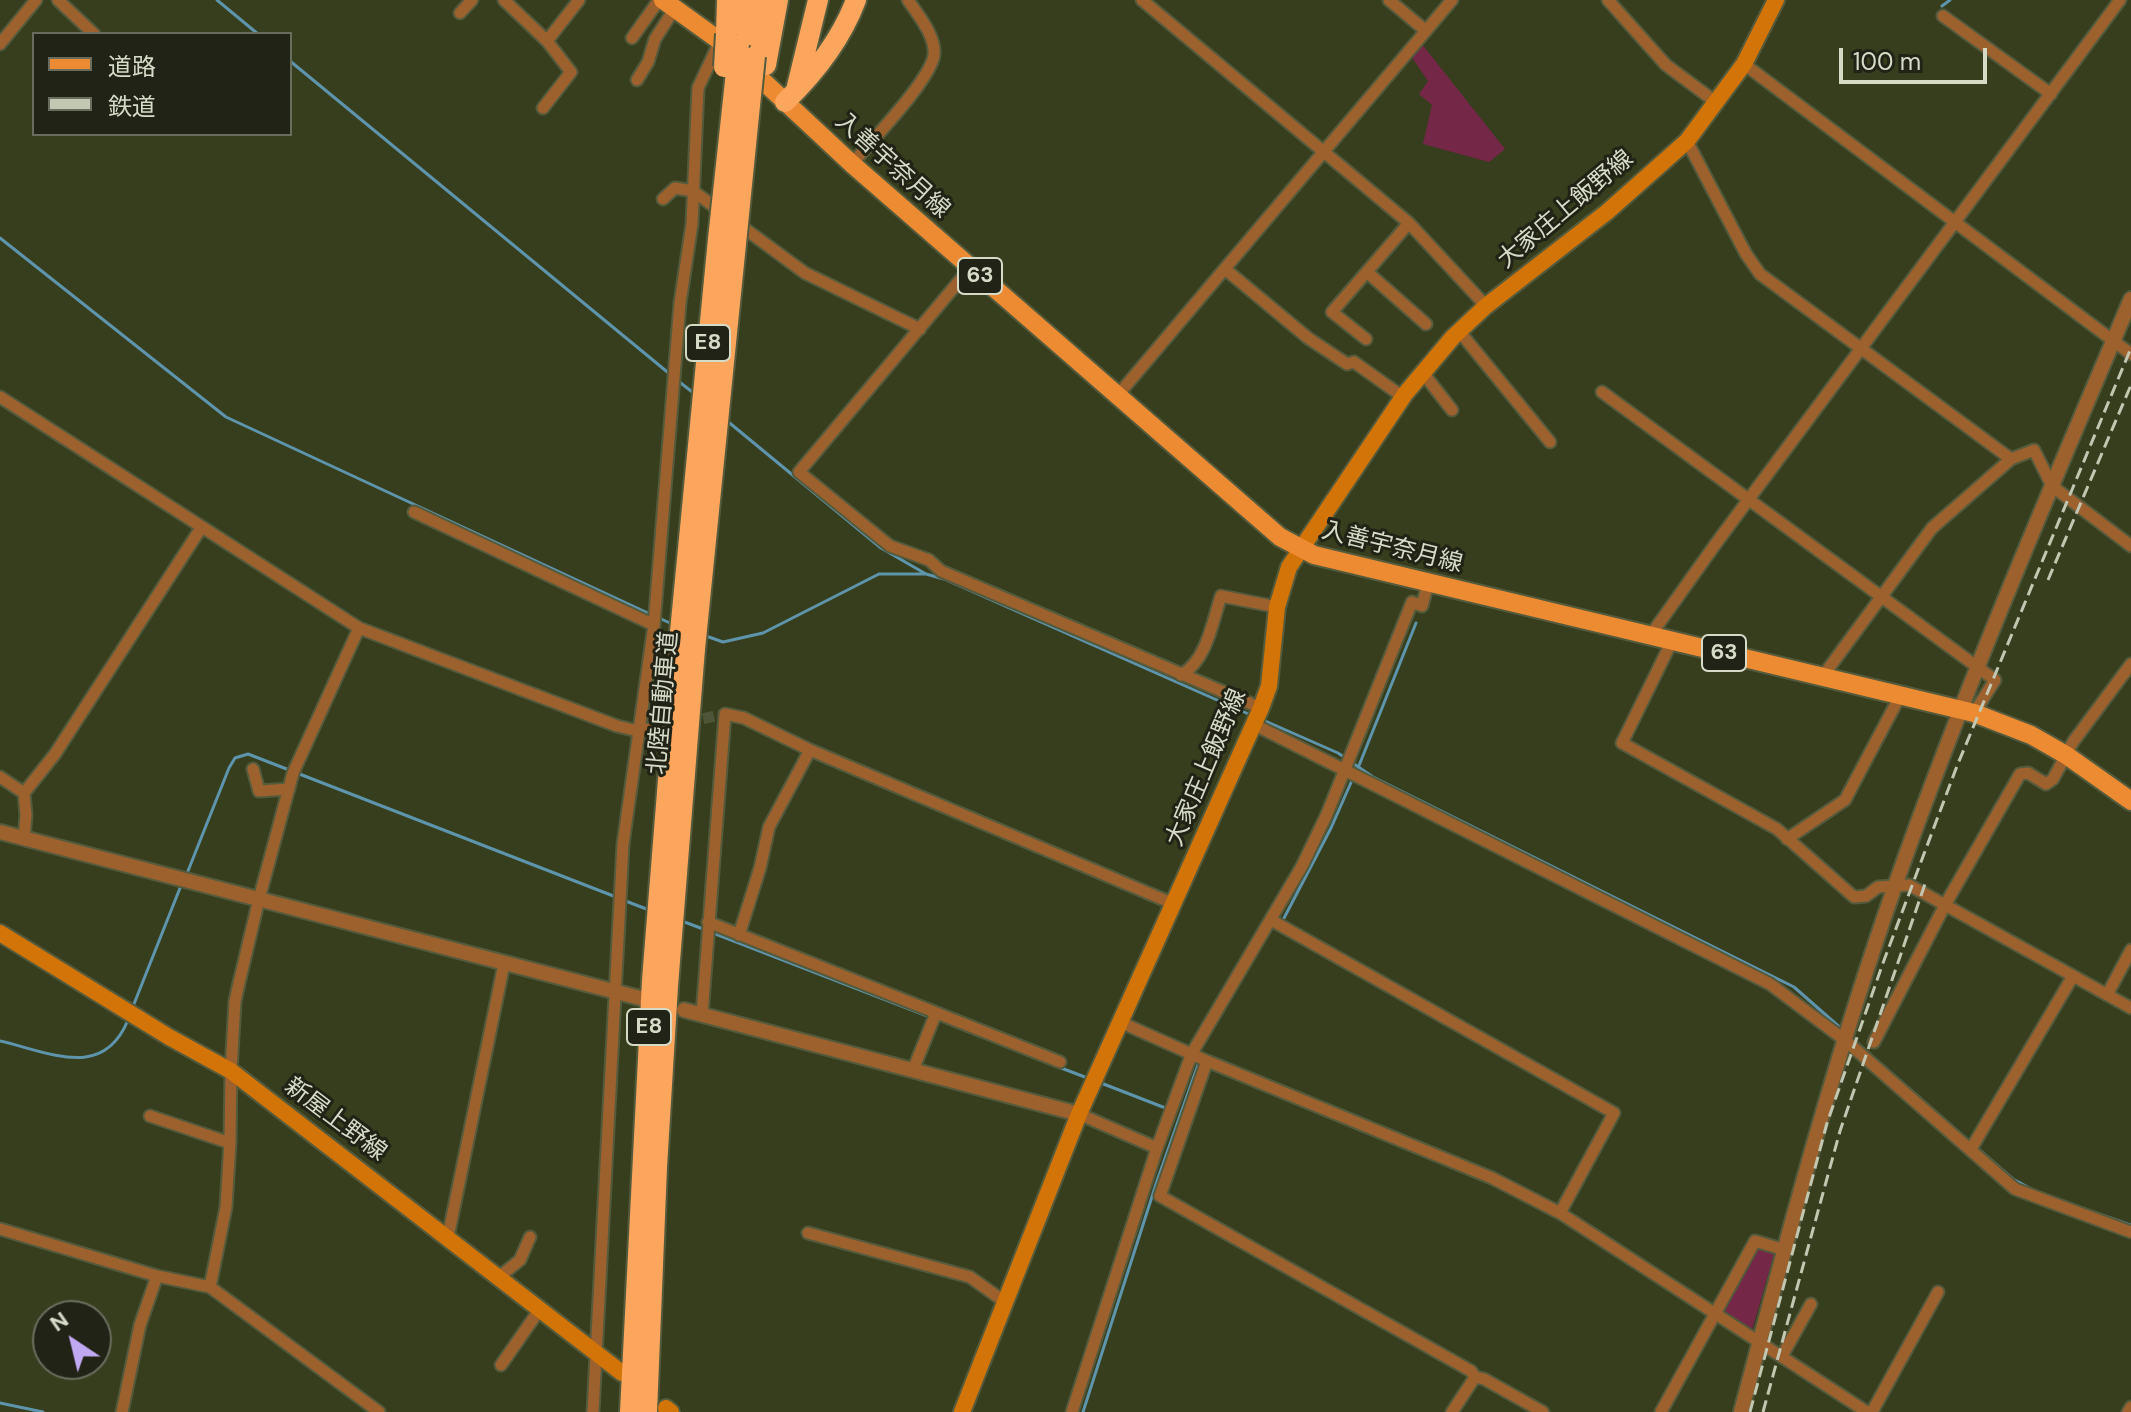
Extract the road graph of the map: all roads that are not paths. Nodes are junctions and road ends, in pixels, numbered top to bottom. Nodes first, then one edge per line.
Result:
1 (36, 0) edge
2 (58, 0) edge
3 (472, 0) edge
4 (504, 0) edge
5 (579, 0) edge
6 (727, 0) edge
7 (745, 0) edge
8 (762, 0) edge
9 (778, 0) edge
10 (818, 0) edge
11 (856, 0) edge
12 (908, 0) edge
13 (1142, 0) edge
14 (1389, 0) edge
15 (1452, 0) edge
16 (1608, 0) edge
17 (1776, 0) edge
18 (2120, 0) edge
19 (666, 3) edge
20 (460, 13) dead end
21 (1943, 16) dead end
22 (1426, 31) junction
23 (92, 32) edge
24 (632, 38) dead end
25 (547, 41) junction
26 (0, 44) edge
27 (741, 48) junction
28 (1744, 64) junction
29 (637, 80) dead end
30 (2051, 94) junction
31 (785, 102) junction
32 (1717, 103) junction
33 (543, 108) dead end
34 (1687, 141) junction
35 (1325, 150) junction
36 (852, 164) junction
37 (693, 191) junction
38 (663, 199) dead end
39 (1955, 222) junction
40 (1409, 223) junction
41 (726, 244) junction
42 (971, 267) junction
43 (1225, 269) junction
44 (1367, 272) junction
45 (2131, 299) edge
46 (1486, 306) junction
47 (1426, 324) dead end
48 (920, 329) junction
49 (1459, 331) junction
50 (1366, 339) dead end
51 (2113, 340) junction
52 (1861, 350) junction
53 (2131, 354) edge
54 (1423, 373) junction
55 (1602, 392) dead end
56 (1118, 395) junction
57 (0, 397) edge
58 (1403, 397) junction
59 (1452, 410) dead end
60 (1550, 442) dead end
61 (2011, 459) junction
62 (2052, 486) junction
63 (1750, 498) junction
64 (414, 512) dead end
65 (201, 528) junction
66 (2131, 546) edge
67 (1299, 549) junction
68 (1428, 583) junction
69 (1883, 597) junction
70 (1277, 607) junction
71 (654, 625) junction
72 (359, 628) junction
73 (1650, 636) junction
74 (1672, 641) junction
75 (687, 645) junction
76 (2131, 664) edge
77 (1978, 669) junction
78 (1181, 675) junction
79 (1823, 676) junction
80 (1900, 696) junction
81 (1261, 708) junction
82 (1967, 712) junction
83 (1255, 725) junction
84 (661, 727) dead end
85 (638, 731) junction
86 (810, 750) junction
87 (2066, 755) junction
88 (253, 769) dead end
89 (1343, 769) junction
90 (0, 777) edge
91 (289, 789) junction
92 (24, 793) junction
93 (2131, 801) edge
94 (0, 832) edge
95 (24, 839) junction
96 (1787, 839) junction
97 (1895, 886) junction
98 (259, 899) junction
99 (1174, 904) junction
100 (1945, 905) junction
101 (1271, 920) junction
102 (708, 922) junction
103 (0, 933) edge
104 (739, 935) junction
105 (2131, 950) edge
106 (504, 964) junction
107 (2073, 976) junction
108 (615, 991) junction
109 (2107, 995) junction
110 (640, 998) dead end
111 (2131, 1008) edge
112 (684, 1010) dead end
113 (936, 1013) junction
114 (702, 1015) junction
115 (1120, 1022) junction
116 (1846, 1041) junction
117 (1874, 1042) dead end
118 (1192, 1053) junction
119 (1207, 1061) junction
120 (1060, 1062) dead end
121 (913, 1070) junction
122 (231, 1071) junction
123 (1079, 1114) junction
124 (150, 1116) dead end
125 (230, 1143) junction
126 (1157, 1148) junction
127 (1971, 1149) junction
128 (1560, 1213) junction
129 (0, 1229) edge
130 (2131, 1232) edge
131 (808, 1233) dead end
132 (448, 1237) junction
133 (530, 1237) dead end
134 (1785, 1250) junction
135 (157, 1276) junction
136 (499, 1277) junction
137 (210, 1287) junction
138 (1938, 1292) dead end
139 (1005, 1302) junction
140 (1811, 1304) dead end
141 (540, 1309) junction
142 (1716, 1313) junction
143 (1760, 1342) junction
144 (596, 1352) junction
145 (1782, 1356) junction
146 (501, 1365) dead end
147 (622, 1373) dead end
148 (1475, 1377) junction
149 (661, 1411) edge
150 (122, 1412) edge
151 (379, 1412) edge
152 (593, 1412) edge
153 (630, 1412) edge
154 (962, 1412) edge
155 (1072, 1412) edge
156 (1452, 1412) edge
157 (1543, 1412) edge
158 (1661, 1412) edge
159 (1741, 1412) edge
160 (1870, 1412) edge

1 - 26 street
2 - 23 street
3 - 20 street
4 - 25 street
5 - 25 street
6 - 27 highway
7 - 27 highway, 北陸自動車道 / E8
8 - 27 highway, 北陸自動車道 / E8
9 - 27 highway
10 - 31 highway
11 - 31 highway
12 - 36 street
13 - 35 street
14 - 22 street
15 - 22 street
16 - 32 street
17 - 28 main road, 大家庄上飯野線
18 - 30 street
19 - 24 street
19 - 27 main road, 入善宇奈月線 / 63
19 - 29 street
21 - 30 street
22 - 35 street
25 - 33 street
27 - 31 main road, 入善宇奈月線 / 63
27 - 37 street
27 - 41 highway, 北陸自動車道 / E8, bridge
27 - 41 highway, bridge
28 - 32 main road, 大家庄上飯野線
28 - 39 street
30 - 39 street
31 - 36 main road, 入善宇奈月線 / 63
32 - 34 main road, 大家庄上飯野線
34 - 46 main road, 大家庄上飯野線
34 - 52 street
35 - 40 street
35 - 43 street
36 - 42 main road, 入善宇奈月線 / 63
37 - 38 street
37 - 48 street
37 - 71 street
39 - 51 street
39 - 52 street
40 - 44 street
40 - 46 street
41 - 75 highway, 北陸自動車道 / E8, bridge
42 - 48 street
42 - 56 main road, 入善宇奈月線 / 63
43 - 56 street
43 - 58 street
44 - 47 street
44 - 50 street
45 - 51 street
46 - 49 main road, 大家庄上飯野線
48 - 78 street
49 - 54 main road, 大家庄上飯野線
49 - 60 street
51 - 53 street
51 - 62 street
52 - 61 street
52 - 63 street
54 - 58 main road, 大家庄上飯野線
54 - 59 street
55 - 63 street
56 - 67 main road, 入善宇奈月線 / 63
57 - 65 street
58 - 67 main road, 大家庄上飯野線
61 - 62 street
61 - 69 street
62 - 66 street
62 - 77 street
63 - 69 street
63 - 73 street
64 - 71 street
65 - 72 street
65 - 92 street
67 - 68 main road, 入善宇奈月線 / 63
67 - 70 main road, 大家庄上飯野線
68 - 73 main road, 入善宇奈月線 / 63
68 - 89 street
69 - 77 street
69 - 79 street
70 - 78 street
70 - 81 main road, 大家庄上飯野線
71 - 85 street
72 - 85 street
72 - 91 street
73 - 74 main road, 入善宇奈月線 / 63
74 - 79 main road, 入善宇奈月線 / 63
74 - 96 street
75 - 149 highway, 北陸自動車道 / E8
75 - 153 highway, 北陸自動車道 / E8
76 - 87 street
77 - 82 street
78 - 81 street
79 - 80 main road, 入善宇奈月線 / 63
80 - 82 main road, 入善宇奈月線 / 63
80 - 96 street
81 - 83 main road, 大家庄上飯野線
82 - 87 main road, 入善宇奈月線 / 63
82 - 97 street
83 - 89 street
83 - 99 main road, 大家庄上飯野線
84 - 85 street
85 - 108 street
86 - 99 street
86 - 102 street
86 - 104 street
87 - 93 main road, 入善宇奈月線 / 63
87 - 100 street
88 - 91 street
89 - 101 street
89 - 116 street
90 - 92 street
91 - 98 street
92 - 95 street
94 - 95 street
95 - 98 street
96 - 97 street
97 - 100 street
97 - 116 street
98 - 106 street
98 - 122 street
99 - 115 main road, 大家庄上飯野線
100 - 107 street
100 - 117 street
101 - 118 street
101 - 128 street
102 - 104 street
102 - 114 street
103 - 122 main road, 新屋上野線
104 - 113 street
105 - 109 street
106 - 108 street
106 - 132 street
107 - 109 street
107 - 127 street
108 - 110 street
108 - 144 street
109 - 111 street
112 - 114 street
113 - 120 street
113 - 121 street
114 - 121 street
115 - 118 street
115 - 123 main road, 大家庄上飯野線
116 - 127 street
116 - 134 street
118 - 119 street
118 - 126 street
119 - 128 street
119 - 148 street
121 - 123 street
122 - 125 street
122 - 132 main road, 新屋上野線
123 - 126 street
123 - 139 main road, 大家庄上飯野線
124 - 125 street
125 - 137 street
126 - 155 street
127 - 130 street
128 - 142 street
129 - 135 street
131 - 139 street
132 - 136 main road, 新屋上野線
133 - 136 street
134 - 142 street
134 - 143 street
135 - 137 street
135 - 150 street
136 - 141 main road, 新屋上野線
137 - 151 street
138 - 160 street
139 - 154 main road, 大家庄上飯野線
140 - 145 street
141 - 144 main road, 新屋上野線
141 - 146 street
142 - 143 street
142 - 158 street
143 - 145 street
143 - 159 street
144 - 147 main road, 新屋上野線
144 - 152 street
145 - 160 street
148 - 156 street
148 - 157 street

